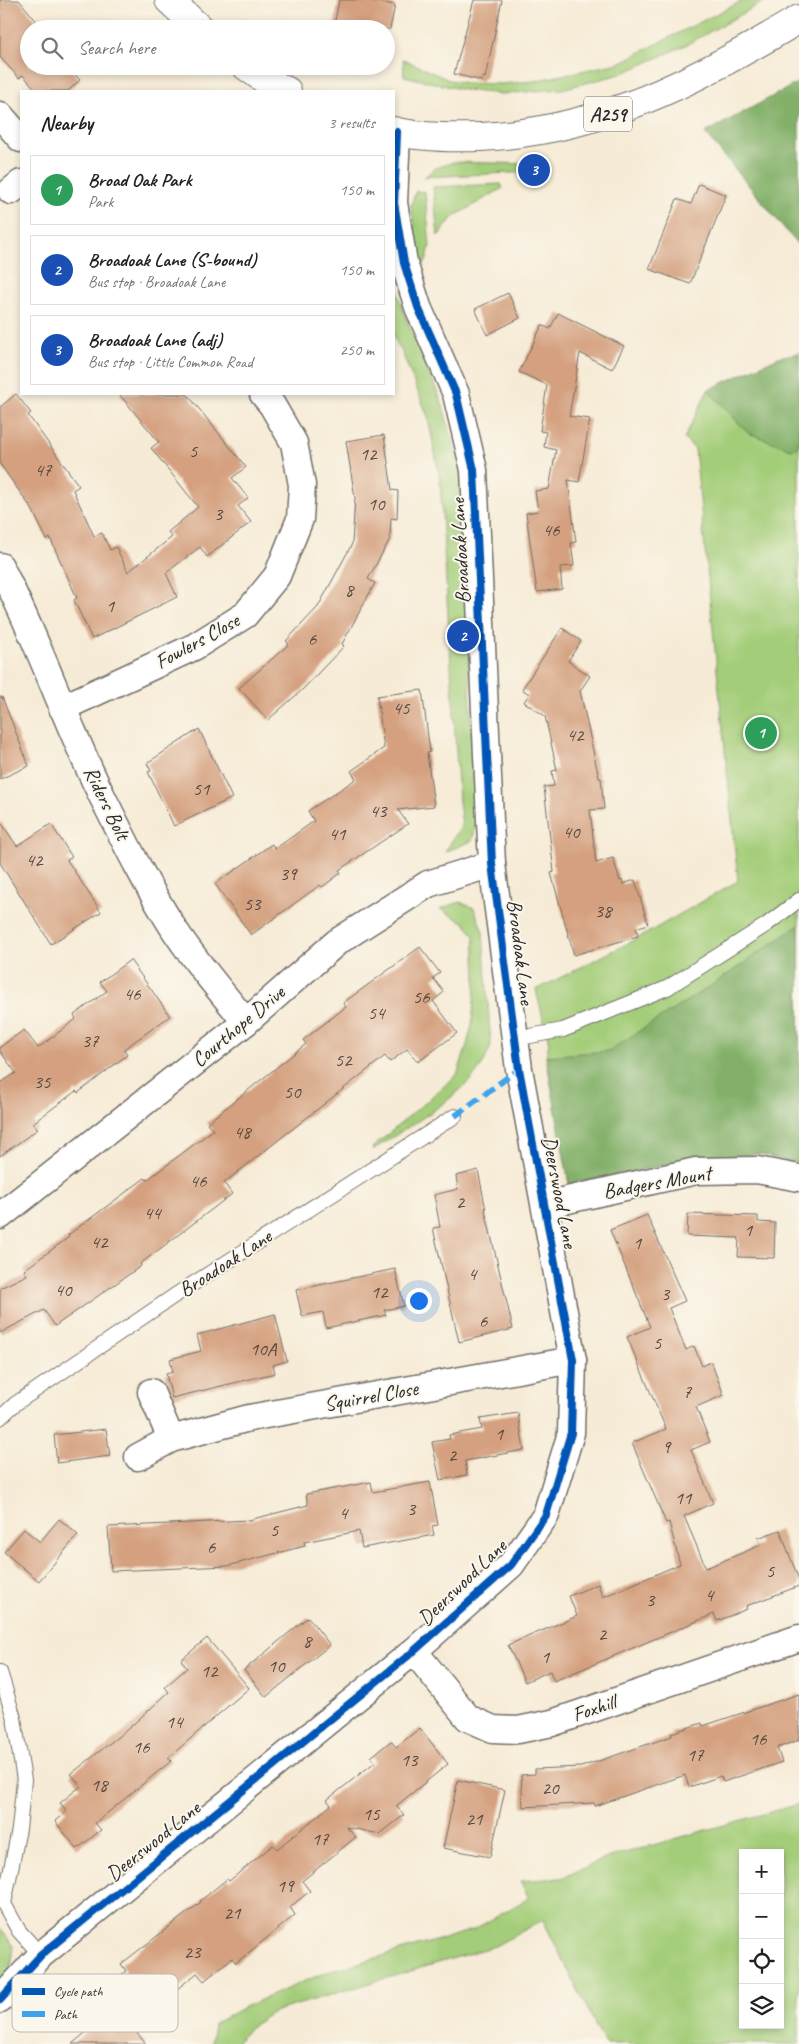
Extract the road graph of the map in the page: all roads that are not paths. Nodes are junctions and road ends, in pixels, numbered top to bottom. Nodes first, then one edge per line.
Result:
1 (169, 0) edge
2 (799, 19) edge
3 (190, 20) edge
4 (259, 75) edge
5 (285, 90) edge
6 (0, 115) edge
7 (395, 132) edge
8 (20, 139) edge
9 (395, 209) edge
10 (264, 395) edge
11 (0, 566) edge
12 (62, 708) junction
13 (492, 864) junction
14 (799, 900) edge
15 (246, 1022) junction
16 (514, 1039) junction
17 (519, 1069) joint
18 (456, 1116) dead end
19 (799, 1178) edge
20 (545, 1205) junction
21 (0, 1216) edge
22 (573, 1360) junction
23 (151, 1392) dead end
24 (0, 1418) edge
25 (171, 1439) junction
26 (138, 1457) dead end
27 (799, 1638) edge
28 (414, 1651) junction
29 (0, 1672) edge
30 (41, 1955) junction
31 (24, 1974) edge
32 (12, 1987) edge
33 (0, 2000) edge

1 - 3 highway
2 - 7 highway, A259
4 - 5 highway
6 - 8 street
9 - 13 street, Broadoak Lane
10 - 12 street, Fowlers Close
11 - 12 street, Riders Bolt
12 - 15 street, Riders Bolt
13 - 15 street, Courthope Drive
13 - 16 street, Broadoak Lane
14 - 16 lane
15 - 21 street, Courthope Drive
16 - 17 street, Broadoak Lane
17 - 20 street, Deerswood Lane
18 - 24 lane, Broadoak Lane
19 - 20 street, Badgers Mount
20 - 22 street, Deerswood Lane
22 - 25 street, Squirrel Close
22 - 28 street, Deerswood Lane
23 - 25 street
25 - 26 street, Squirrel Close
27 - 28 street, Foxhill
28 - 30 street, Deerswood Lane
29 - 30 lane
30 - 31 street
32 - 33 street

